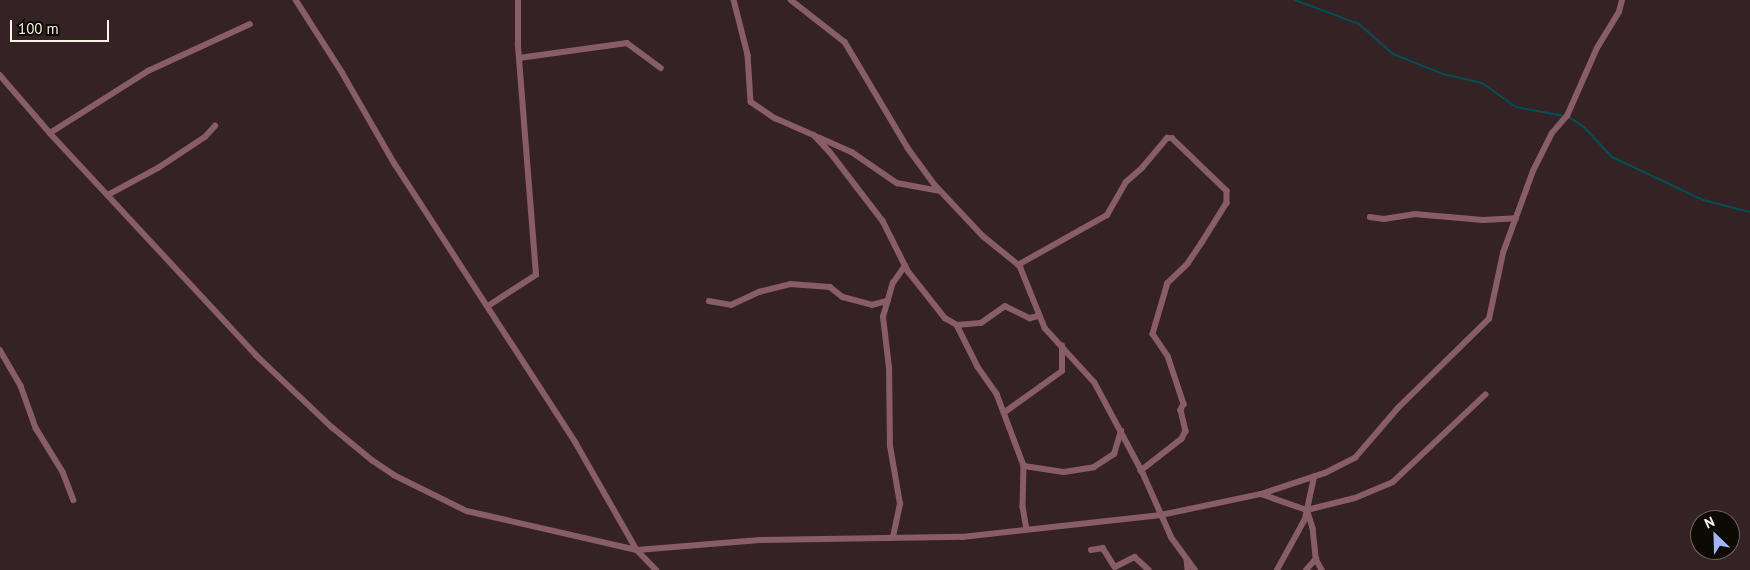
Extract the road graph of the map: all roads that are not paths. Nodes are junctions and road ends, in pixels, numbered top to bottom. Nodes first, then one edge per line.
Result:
1 (296, 0) edge
2 (518, 0) edge
3 (734, 0) edge
4 (791, 0) edge
5 (1622, 0) edge
6 (250, 24) dead end
7 (519, 58) junction
8 (661, 68) dead end
9 (0, 74) edge
10 (214, 126) dead end
11 (50, 133) junction
12 (814, 135) junction
13 (941, 192) junction
14 (108, 195) junction
15 (1370, 217) dead end
16 (1516, 218) junction
17 (1018, 265) junction
18 (905, 266) junction
19 (709, 301) dead end
20 (888, 301) junction
21 (488, 306) junction
22 (1039, 316) junction
23 (957, 325) junction
24 (1062, 346) junction
25 (0, 350) edge
26 (1485, 395) dead end
27 (1005, 412) junction
28 (1121, 431) junction
29 (1024, 466) junction
30 (1142, 471) junction
31 (1314, 477) junction
32 (1261, 494) junction
33 (74, 500) dead end
34 (1307, 510) junction
35 (1161, 515) junction
36 (1026, 529) junction
37 (892, 537) junction
38 (637, 550) junction
39 (1092, 550) dead end
40 (1316, 559) junction
41 (1186, 560) junction
42 (656, 570) edge
43 (1149, 570) edge
44 (1188, 570) edge
45 (1195, 570) edge
46 (1277, 570) edge
47 (1306, 570) edge
48 (1322, 570) edge

1 - 21 street
2 - 7 street
3 - 12 street
4 - 13 street
5 - 16 street
6 - 11 street
7 - 8 street
7 - 21 street
9 - 11 street
10 - 14 street
11 - 14 street
12 - 13 street
12 - 18 street
13 - 17 street
14 - 38 street
15 - 16 street
16 - 31 street
17 - 22 street
17 - 30 street
18 - 20 street
18 - 23 street
19 - 20 street
20 - 37 street
21 - 38 street
22 - 23 street
22 - 24 street
23 - 27 street
24 - 27 street
24 - 28 street
25 - 33 street
26 - 34 street
27 - 29 street
28 - 29 street
28 - 30 street
29 - 36 street
30 - 35 street
31 - 32 street
31 - 34 street
32 - 34 street
32 - 35 street
34 - 40 street
34 - 46 street
35 - 36 street
35 - 41 street
36 - 37 street
37 - 38 street
38 - 42 street
39 - 43 street
40 - 47 street
40 - 48 street
41 - 44 street
41 - 45 street

